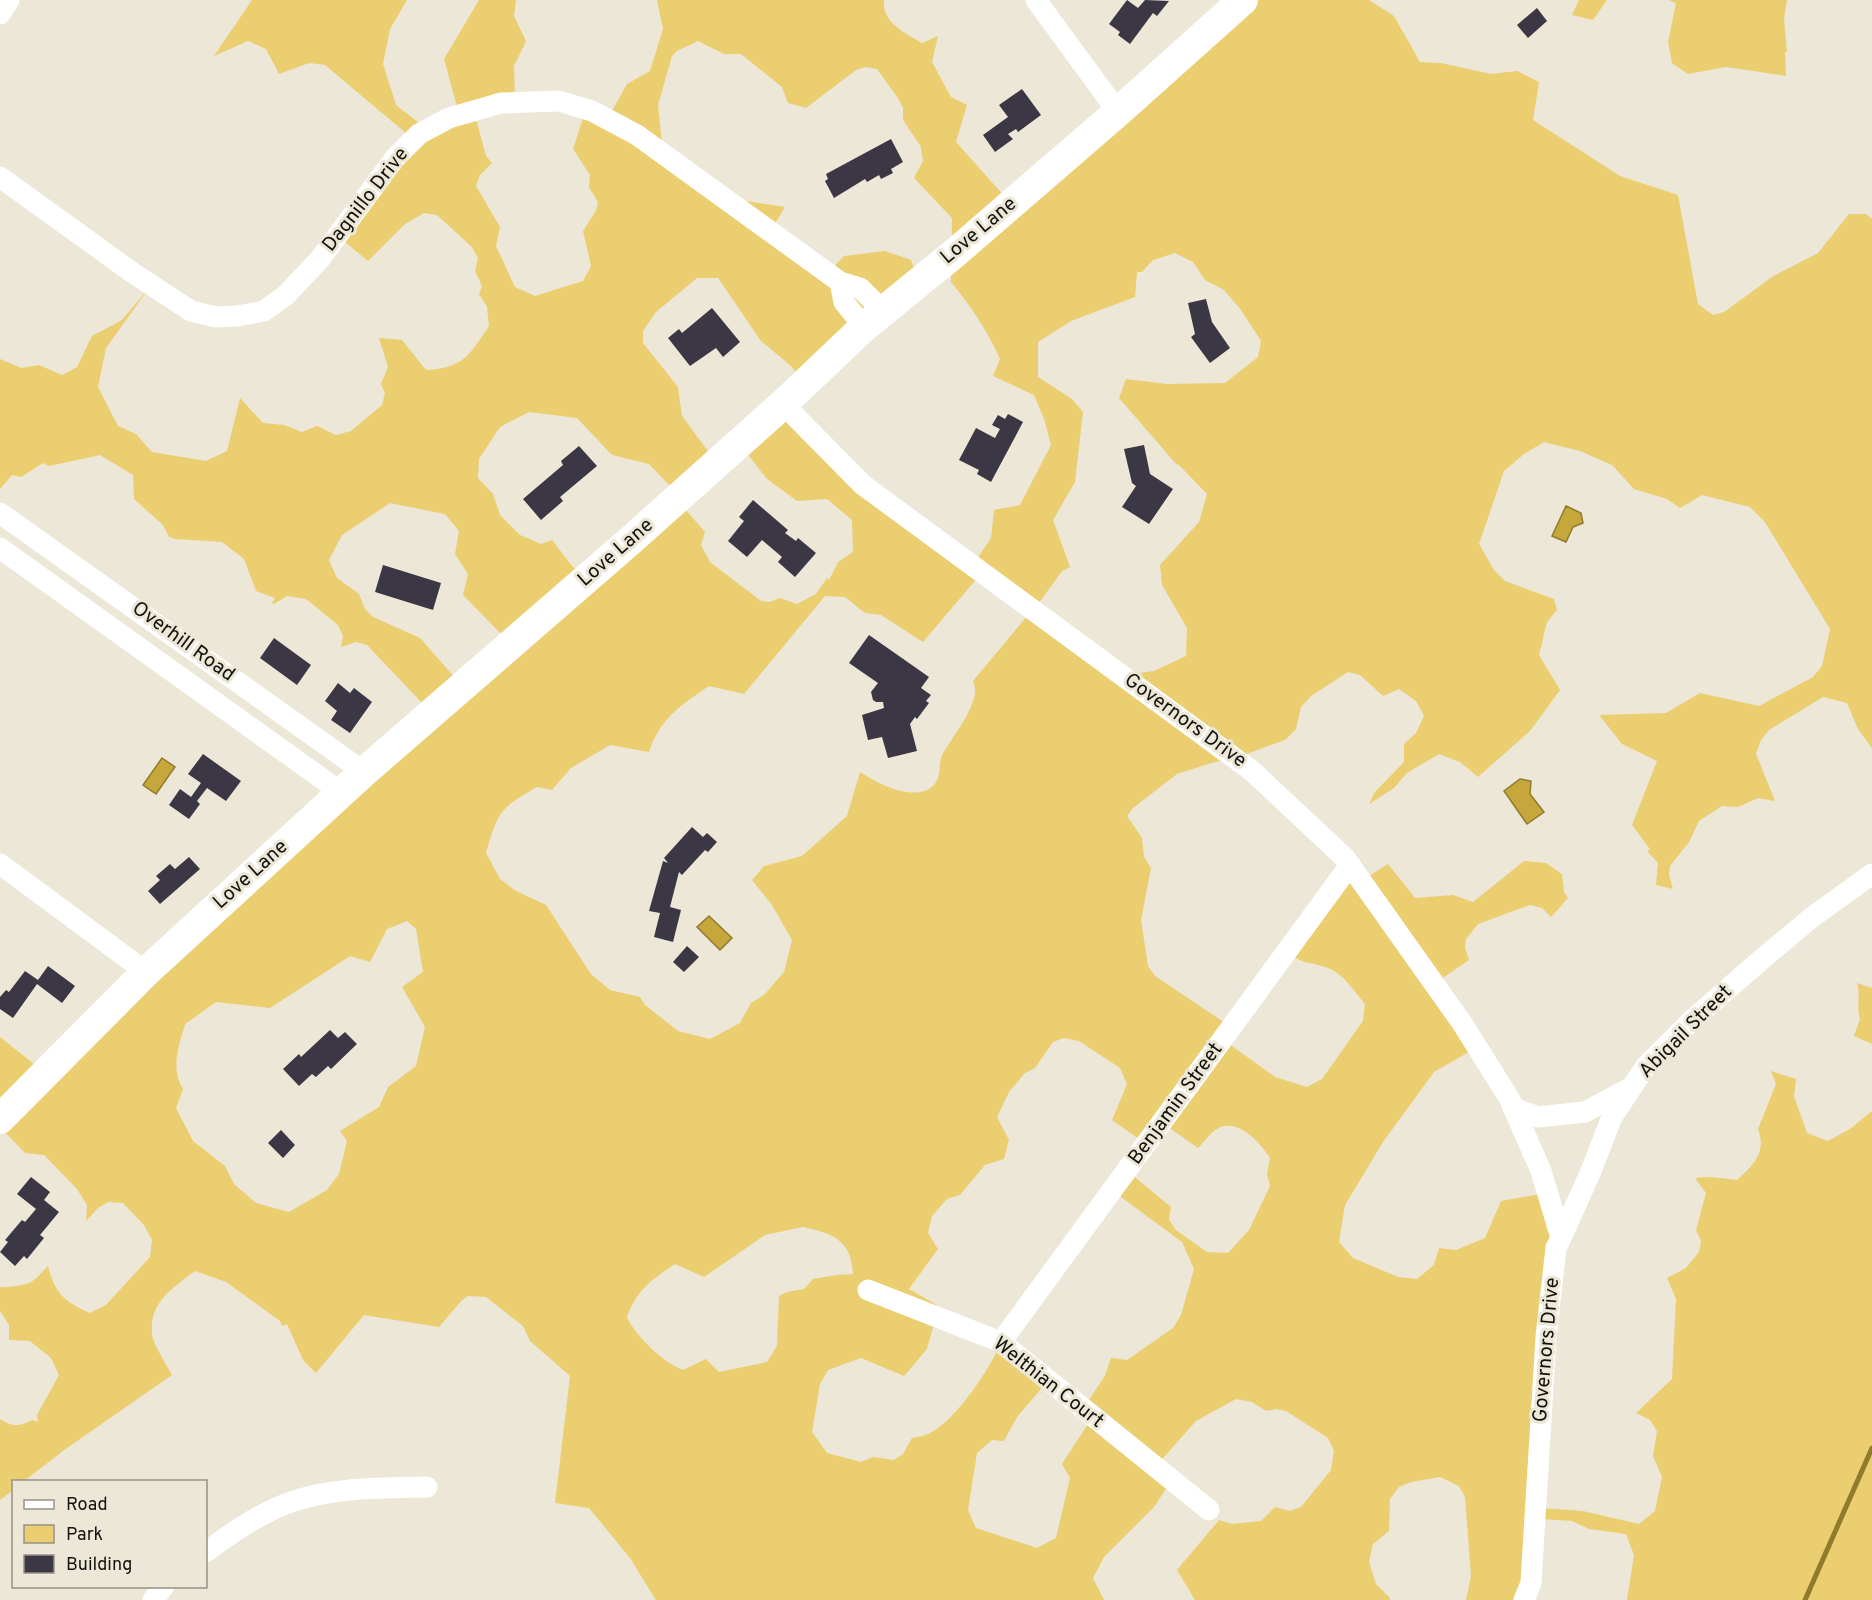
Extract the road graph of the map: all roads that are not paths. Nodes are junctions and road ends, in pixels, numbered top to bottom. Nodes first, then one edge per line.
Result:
1 (9, 0) edge
2 (1036, 0) edge
3 (1243, 0) edge
4 (0, 14) edge
5 (1119, 112) junction
6 (0, 177) edge
7 (874, 319) junction
8 (783, 404) junction
9 (0, 513) edge
10 (0, 548) edge
11 (364, 772) junction
12 (342, 793) junction
13 (0, 864) edge
14 (1350, 865) junction
15 (1872, 874) edge
16 (146, 972) junction
17 (1633, 1086) junction
18 (1513, 1108) junction
19 (0, 1119) edge
20 (1561, 1238) junction
21 (868, 1290) dead end
22 (1001, 1342) junction
23 (427, 1487) dead end
24 (1209, 1510) dead end
25 (207, 1551) edge
26 (163, 1588) edge
27 (153, 1600) edge
28 (1524, 1600) edge

1 - 4 street
2 - 5 street
3 - 5 street, Love Lane
5 - 7 street, Love Lane
6 - 7 street, Dagnillo Drive
7 - 8 street, Love Lane
8 - 11 street, Love Lane
8 - 14 street, Governors Drive
9 - 11 street, Overhill Road
10 - 12 street, Overhill Road
11 - 12 street, Love Lane
12 - 16 street, Love Lane
13 - 16 street
14 - 18 street, Governors Drive
14 - 22 street, Benjamin Street
15 - 17 street, Abigail Street
16 - 19 street, Love Lane
17 - 18 street
17 - 20 street, Abigail Street
18 - 20 street, Governors Drive
20 - 28 street, Governors Drive
21 - 22 street, Welthian Court
22 - 24 street, Welthian Court
23 - 25 street
26 - 27 street

